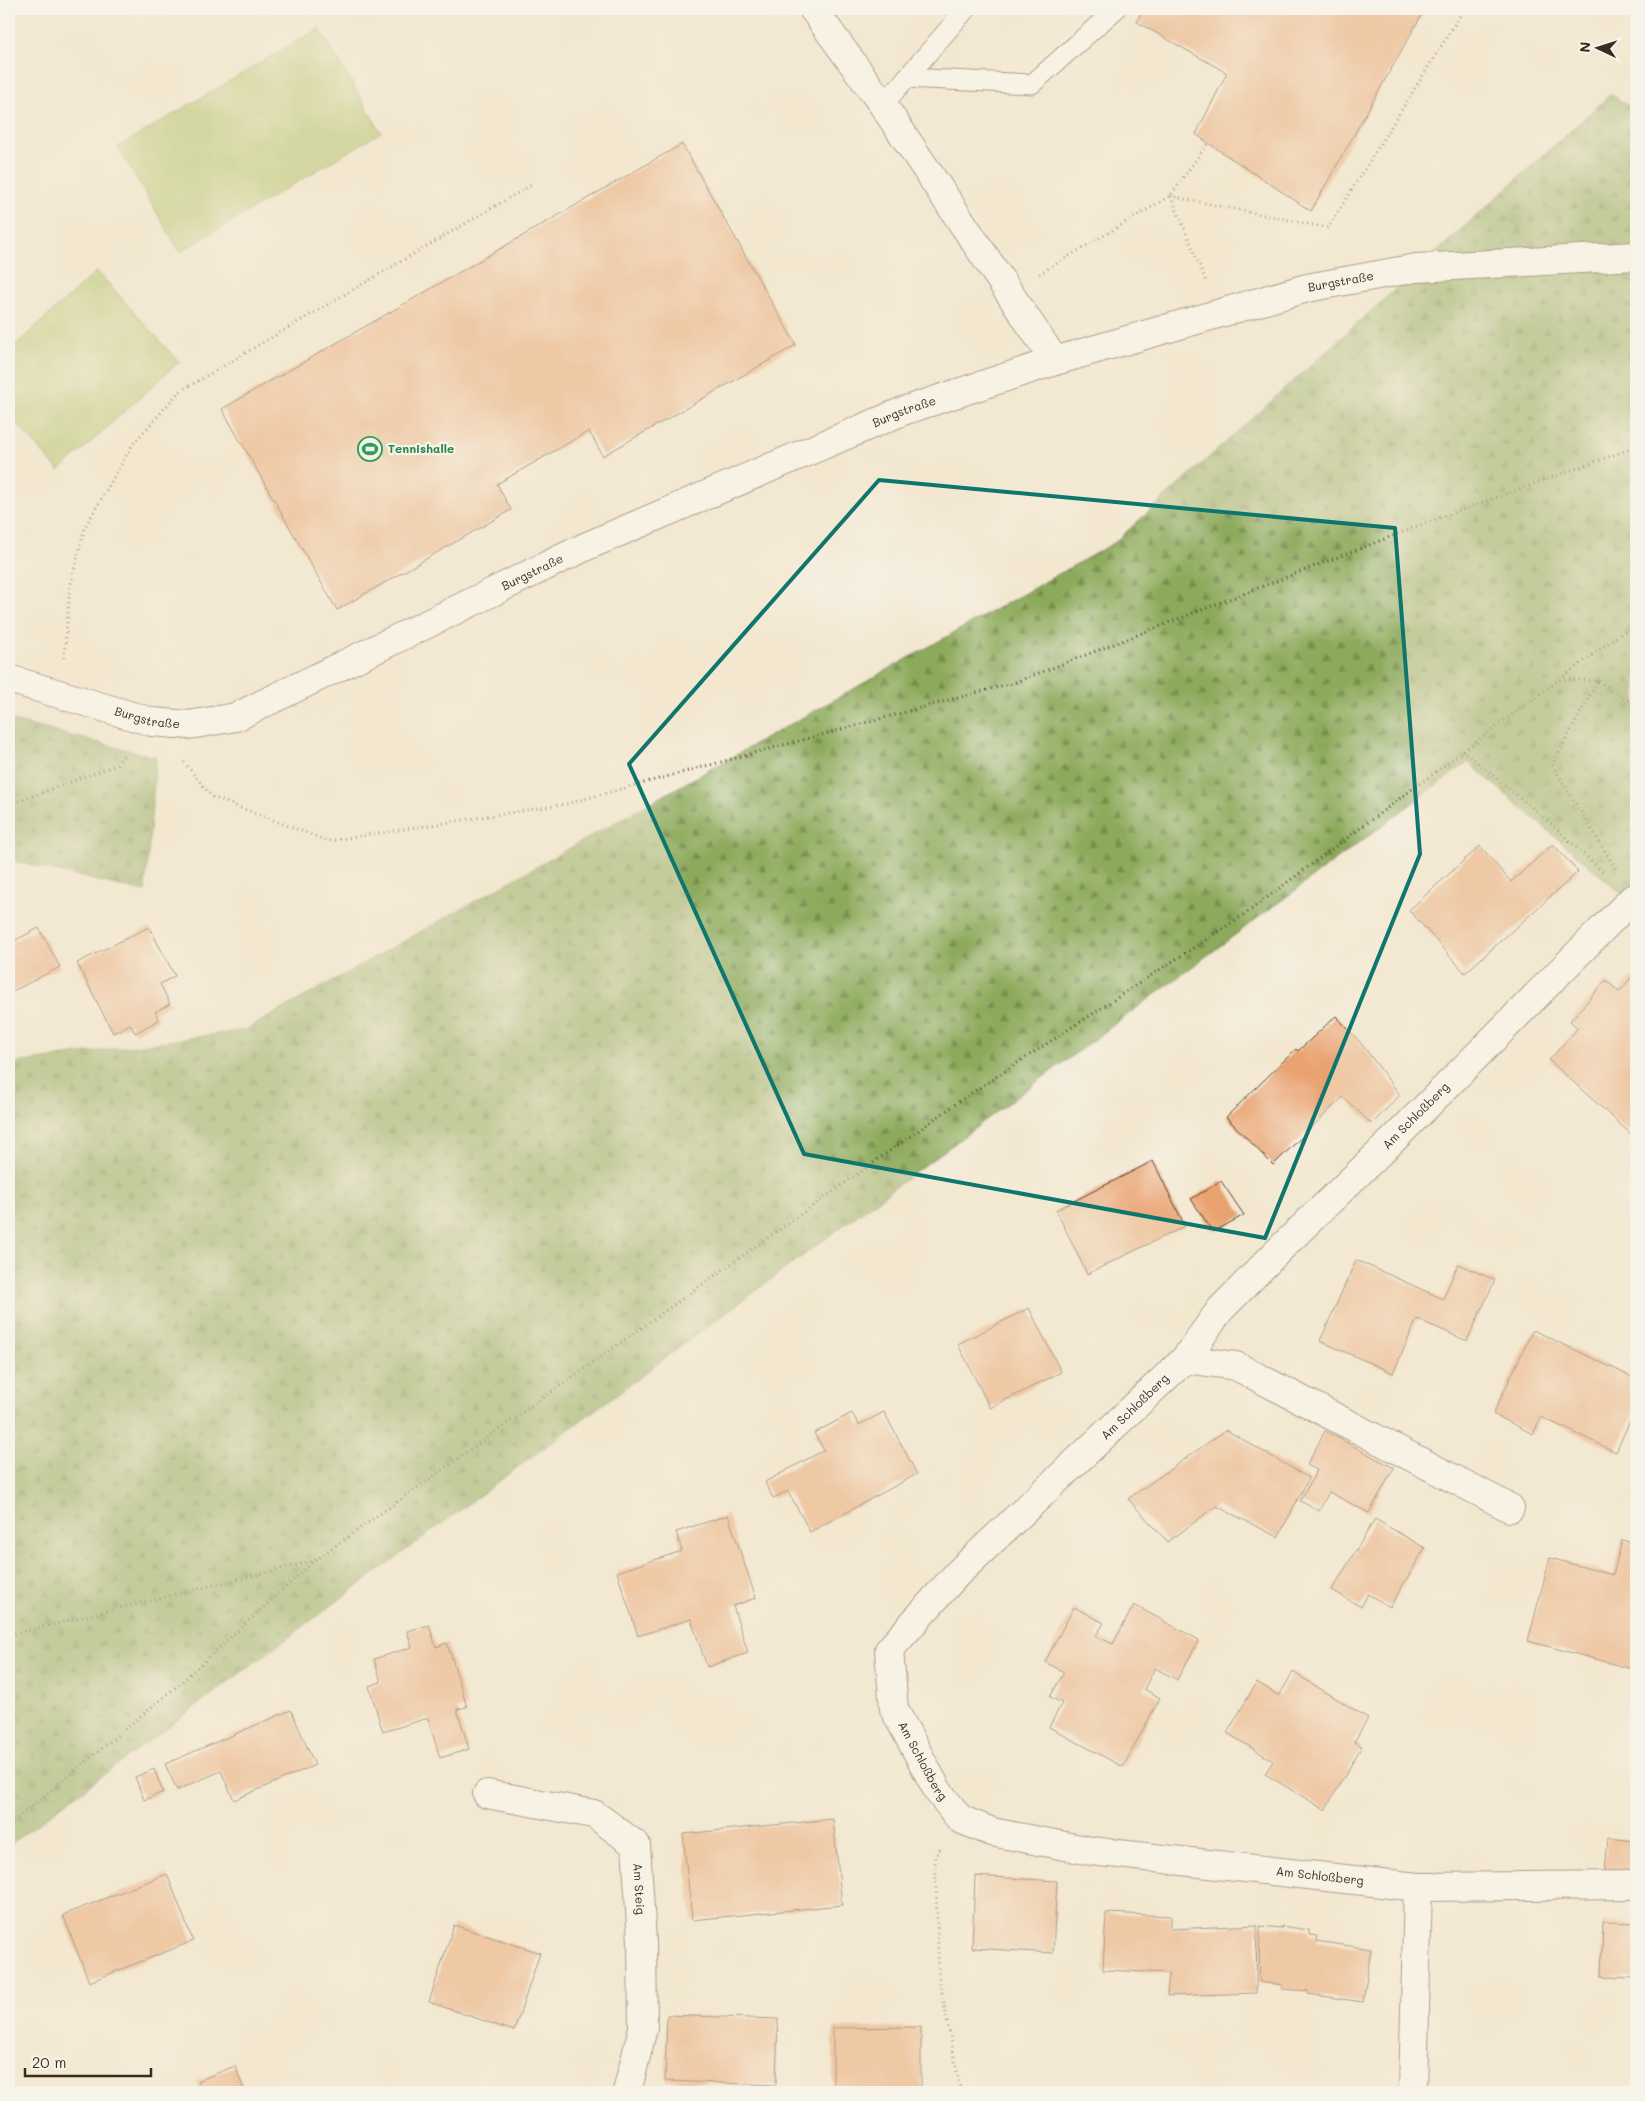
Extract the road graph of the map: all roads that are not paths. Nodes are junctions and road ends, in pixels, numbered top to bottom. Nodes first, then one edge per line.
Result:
1 (813, 9) edge
2 (966, 9) edge
3 (1116, 9) edge
4 (906, 78) junction
5 (883, 105) junction
6 (1636, 256) edge
7 (1055, 361) junction
8 (9, 679) edge
9 (1632, 899) road end
10 (1185, 1359) junction
11 (1510, 1508) dead end
12 (487, 1794) dead end
13 (1636, 1885) edge
14 (1418, 1887) junction
15 (627, 2092) edge
16 (1413, 2092) edge

1 - 5 street
2 - 4 lane
3 - 4 lane
4 - 5 lane
5 - 7 street
6 - 7 street, Burgstraße
7 - 8 street, Burgstraße
9 - 10 street, Am Schloßberg
10 - 11 street
10 - 14 street, Am Schloßberg
12 - 15 street, Am Steig
13 - 14 street, Am Schloßberg
14 - 16 street

